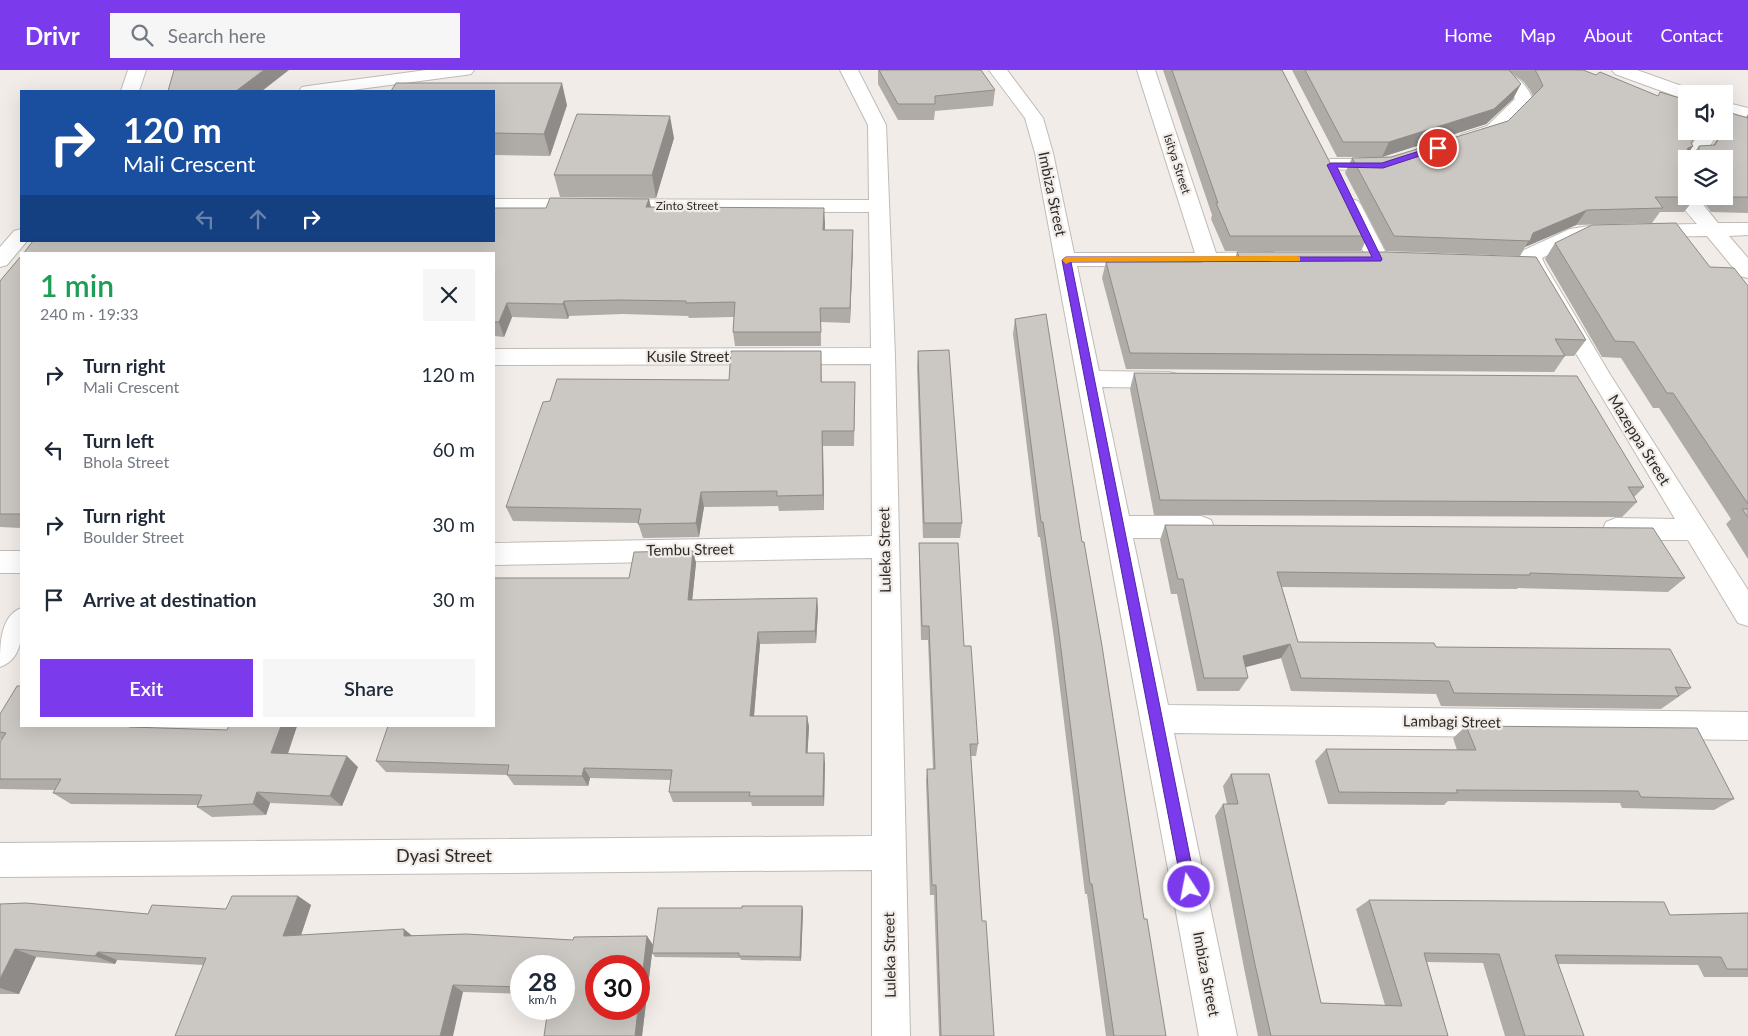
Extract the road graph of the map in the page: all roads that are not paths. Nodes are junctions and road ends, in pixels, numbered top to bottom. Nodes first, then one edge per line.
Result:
1 (137, 70) edge
2 (465, 70) edge
3 (848, 70) edge
4 (998, 70) edge
5 (1146, 70) edge
6 (1484, 70) edge
7 (1621, 70) edge
8 (340, 83) edge
9 (130, 90) edge
10 (312, 90) edge
11 (1678, 91) edge
12 (1733, 110) edge
13 (1748, 113) edge
14 (1456, 142) edge
15 (1322, 148) edge
16 (1401, 159) edge
17 (1338, 179) junction
18 (495, 205) edge
19 (1691, 205) edge
20 (879, 206) junction
21 (1713, 229) junction
22 (1748, 229) edge
23 (20, 236) edge
24 (1208, 259) junction
25 (1293, 259) edge
26 (1378, 259) edge
27 (0, 260) edge
28 (1066, 260) junction
29 (1748, 271) edge
30 (883, 356) junction
31 (495, 357) edge
32 (1090, 379) junction
33 (1189, 380) edge
34 (1574, 382) edge
35 (1603, 382) junction
36 (1118, 527) junction
37 (1228, 527) edge
38 (1595, 529) edge
39 (1695, 530) junction
40 (885, 547) junction
41 (495, 554) edge
42 (0, 562) edge
43 (20, 562) edge
44 (1748, 614) edge
45 (20, 622) edge
46 (0, 654) edge
47 (1156, 719) junction
48 (1748, 726) edge
49 (888, 853) junction
50 (0, 860) edge
51 (891, 1036) edge
52 (1218, 1036) edge

1 - 9 street
2 - 8 street
3 - 20 street, Luleka Street
4 - 28 street, Imbiza Street
5 - 24 street, Isitya Street
6 - 14 street
7 - 11 street
8 - 10 street
12 - 13 street
15 - 17 street
16 - 17 street
17 - 26 street
18 - 20 street, Zinto Street
19 - 21 street
20 - 30 street, Luleka Street
21 - 22 street
21 - 29 street
21 - 35 street, Mazeppa Street
23 - 27 street
24 - 25 street
24 - 28 street
28 - 32 street, Imbiza Street
30 - 31 street, Kusile Street
30 - 40 street, Luleka Street
32 - 33 street
32 - 36 street, Imbiza Street
34 - 35 street
35 - 39 street, Mazeppa Street
36 - 37 street
36 - 47 street, Imbiza Street
38 - 39 street
39 - 44 street, Mazeppa Street
40 - 41 street, Tembu Street
40 - 49 street, Luleka Street
42 - 43 street
45 - 46 street
47 - 48 street, Lambagi Street
47 - 52 street, Imbiza Street
49 - 50 street, Dyasi Street
49 - 51 street, Luleka Street

